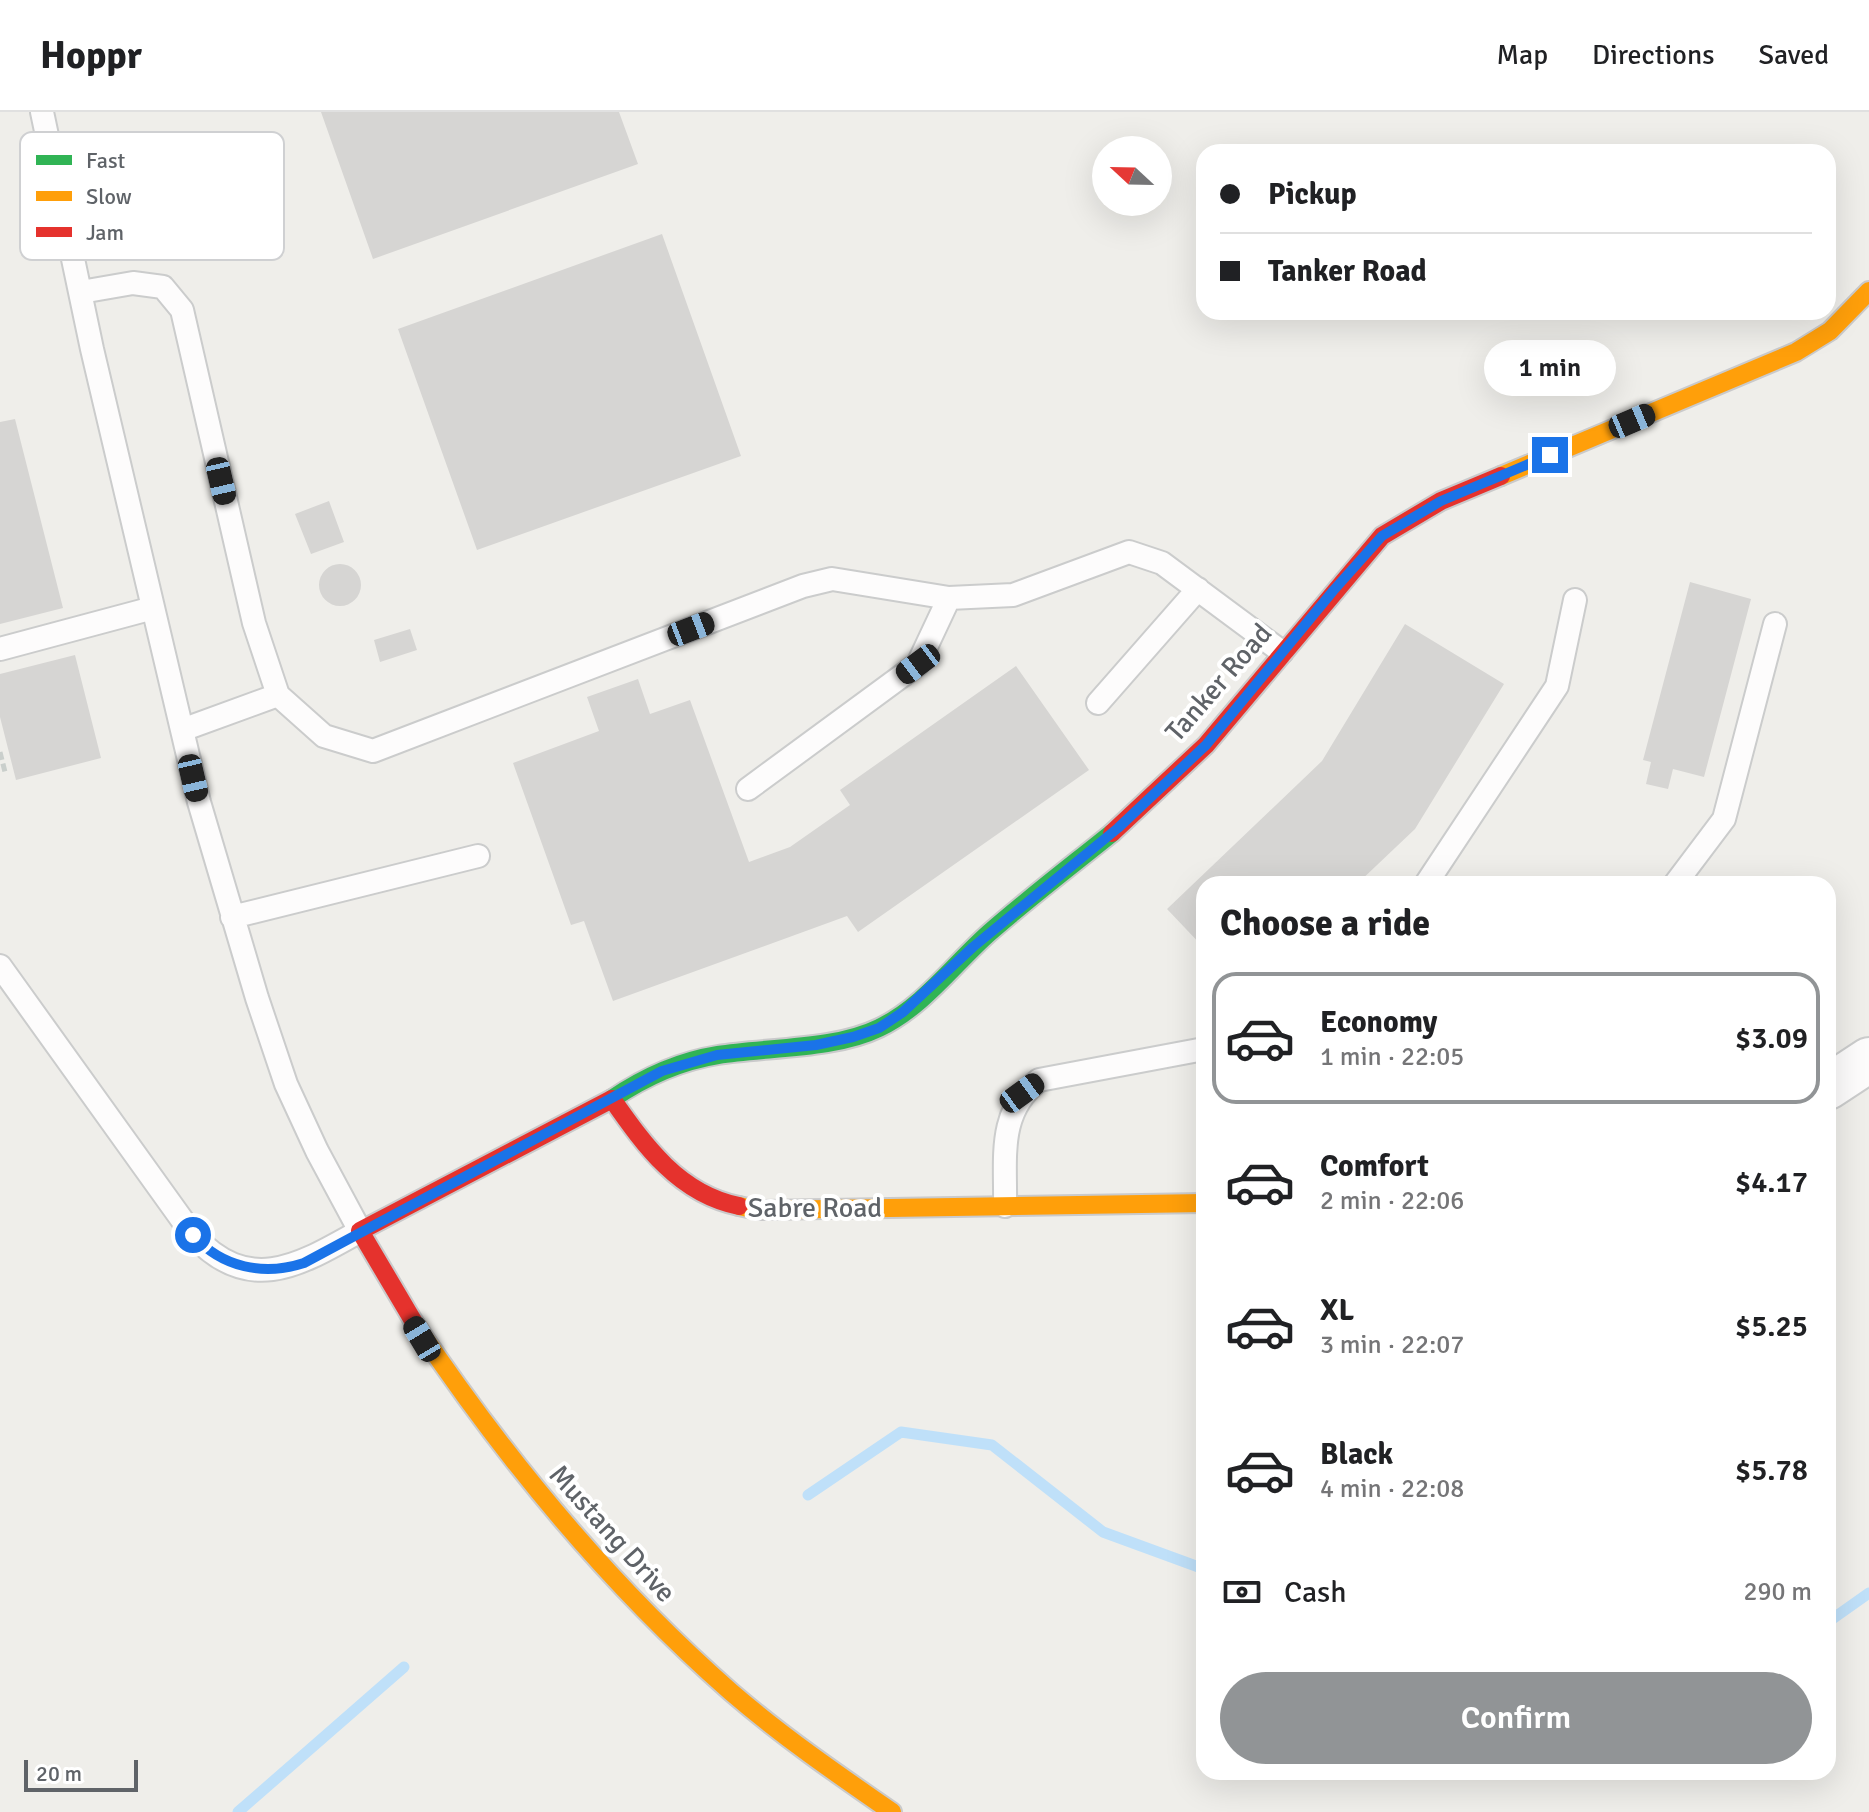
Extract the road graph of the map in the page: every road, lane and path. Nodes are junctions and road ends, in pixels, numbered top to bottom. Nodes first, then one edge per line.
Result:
1 (42, 112) edge
2 (46, 132) edge
3 (74, 260) edge
4 (1869, 291) edge
5 (81, 292) junction
6 (1198, 589) junction
7 (949, 598) junction
8 (1575, 600) dead end
9 (153, 608) junction
10 (1775, 624) dead end
11 (0, 649) edge
12 (1282, 652) junction
13 (278, 695) junction
14 (1098, 703) dead end
15 (182, 730) junction
16 (0, 752) edge
17 (5, 772) dead end
18 (748, 789) dead end
19 (478, 856) dead end
20 (1431, 876) edge
21 (1681, 876) edge
22 (232, 917) junction
23 (0, 966) edge
24 (1196, 1051) edge
25 (1869, 1060) edge
26 (1836, 1082) edge
27 (612, 1099) junction
28 (1196, 1203) edge
29 (1005, 1206) junction
30 (360, 1231) junction
31 (892, 1812) edge

1 - 2 lane
3 - 5 lane
4 - 12 street, Tanker Road
5 - 9 lane
5 - 13 lane
6 - 7 lane
6 - 12 lane
6 - 14 lane
7 - 13 lane
7 - 18 lane
8 - 20 lane
9 - 11 lane
9 - 15 lane
10 - 21 lane
12 - 27 street, Tanker Road
13 - 15 lane
15 - 22 lane
16 - 17 path
19 - 22 lane
22 - 30 lane
23 - 30 lane
24 - 29 lane
25 - 26 street
27 - 29 street, Sabre Road
27 - 30 street
28 - 29 street, Sabre Road
30 - 31 street, Mustang Drive

